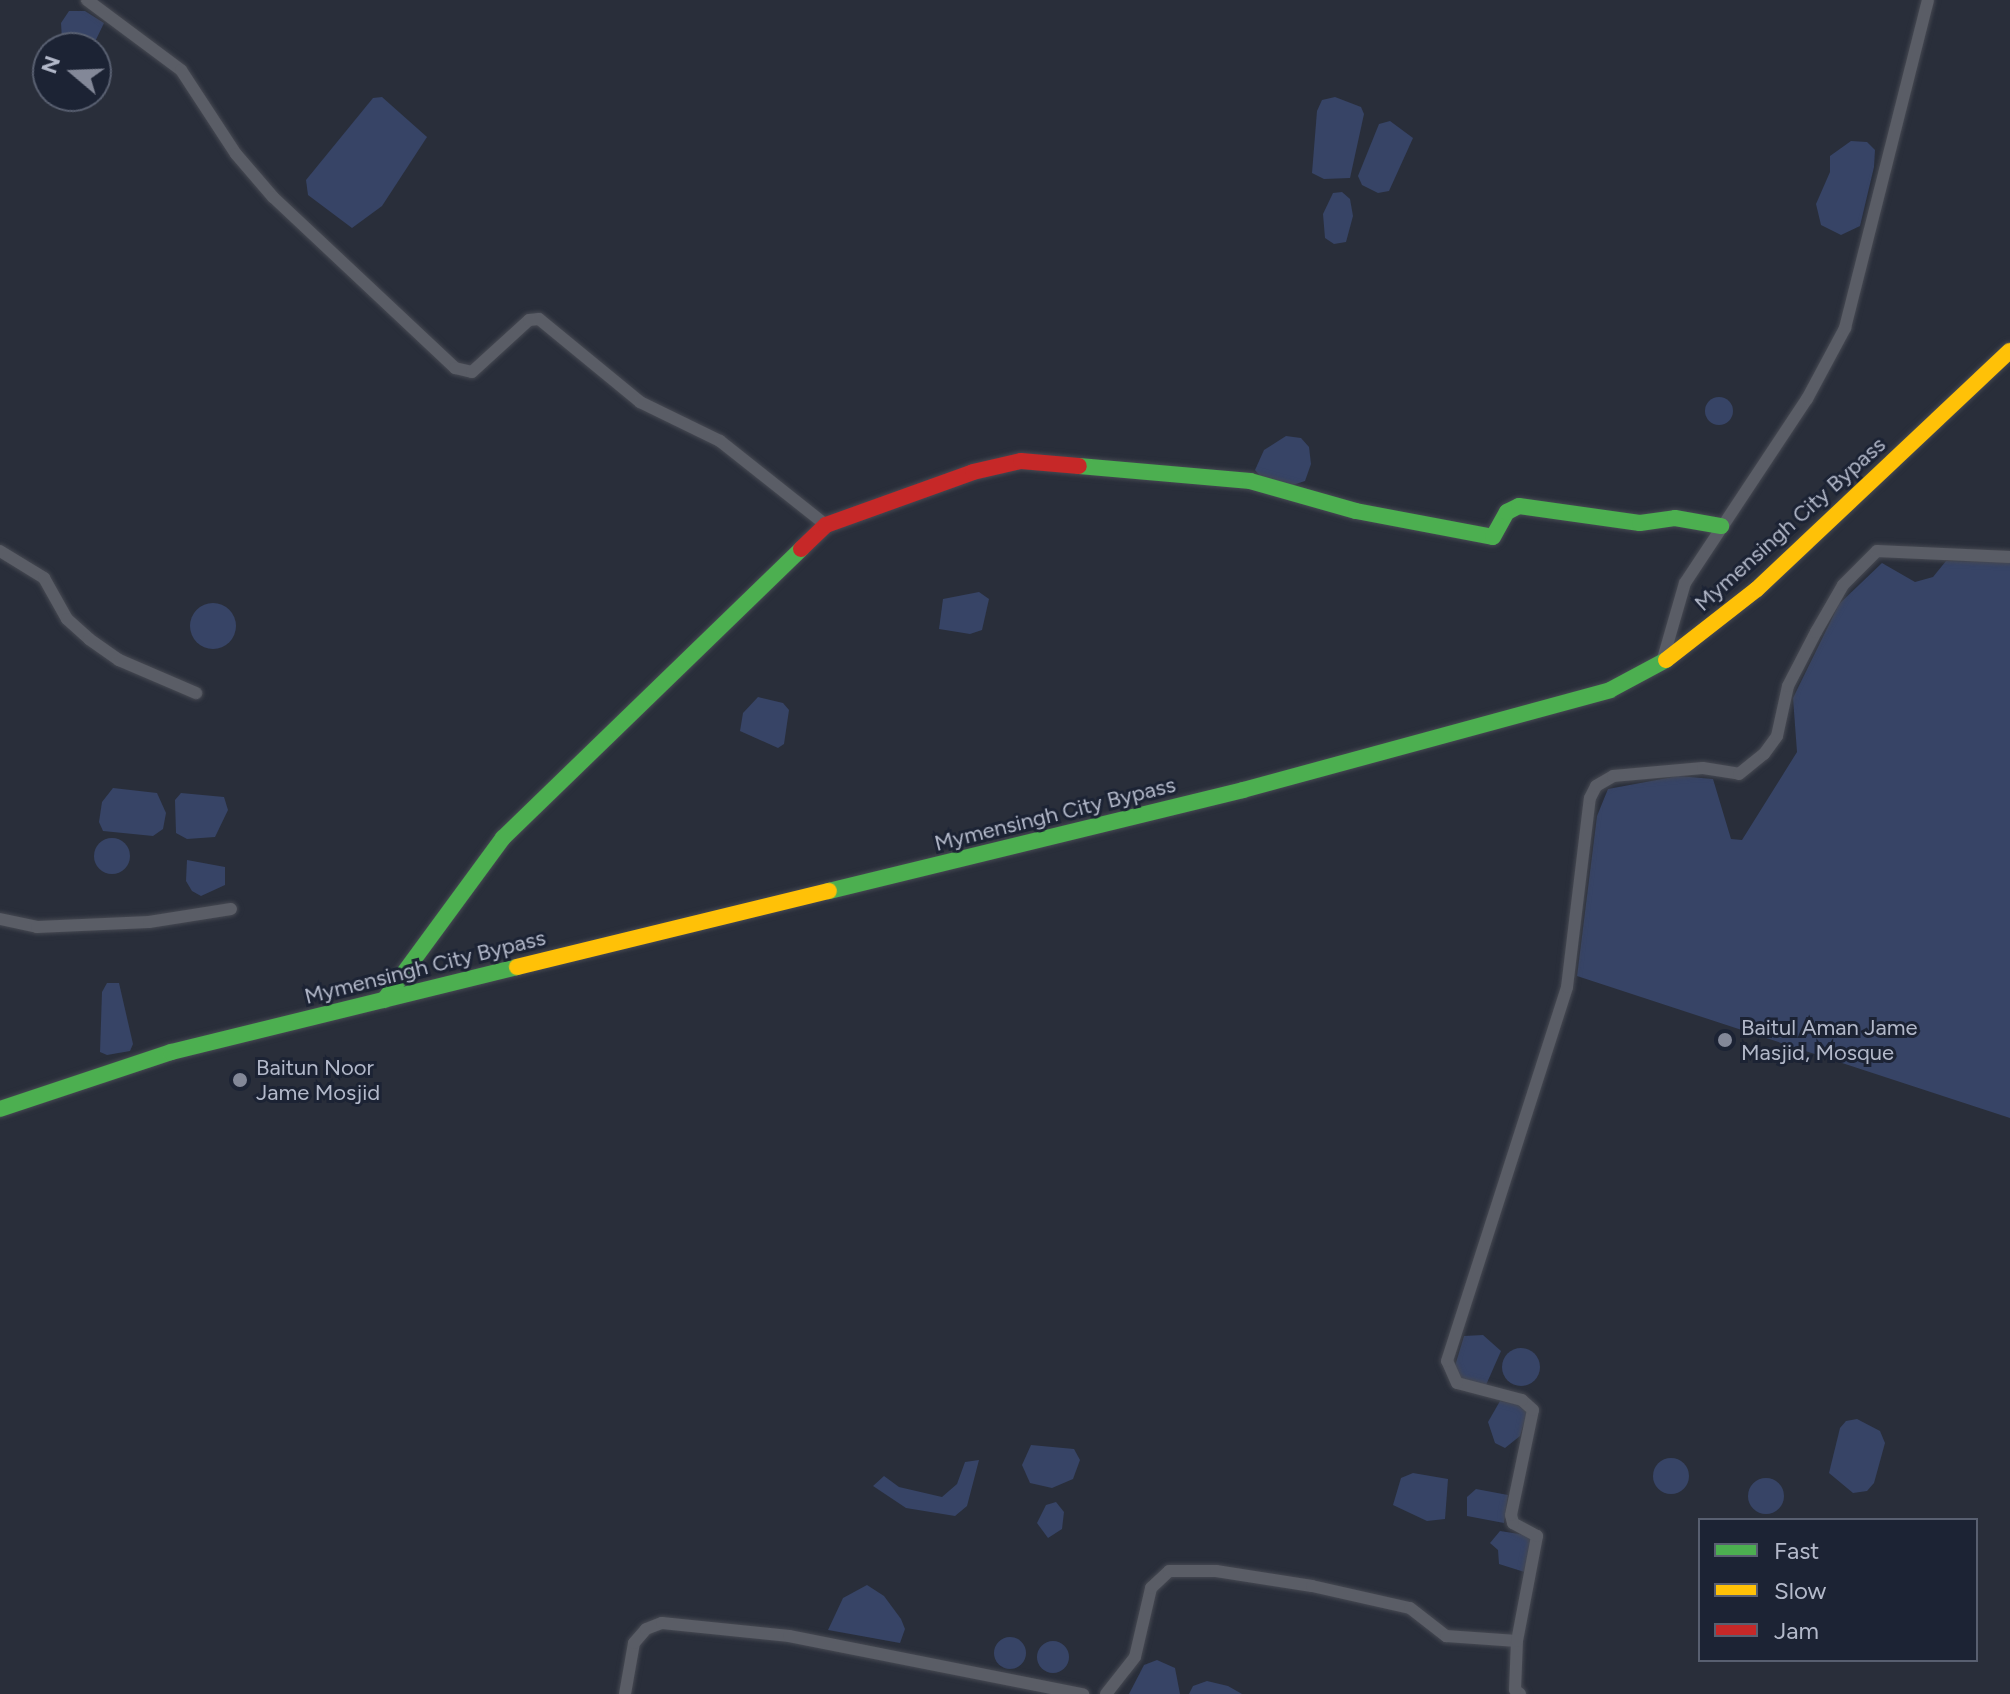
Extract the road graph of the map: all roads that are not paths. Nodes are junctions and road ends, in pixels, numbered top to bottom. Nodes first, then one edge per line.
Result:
1 (87, 0) edge
2 (1928, 0) edge
3 (2010, 351) edge
4 (826, 525) junction
5 (1721, 526) junction
6 (0, 551) edge
7 (2010, 557) edge
8 (1663, 662) junction
9 (196, 693) dead end
10 (231, 909) dead end
11 (0, 919) edge
12 (384, 1000) junction
13 (0, 1109) edge
14 (1517, 1641) junction
15 (625, 1694) edge
16 (1083, 1694) edge
17 (1106, 1694) edge
18 (1520, 1694) edge

1 - 4 street
2 - 5 street
3 - 8 main road, Mymensingh City Bypass
4 - 5 main road
4 - 12 main road
5 - 8 street
6 - 9 street
7 - 14 street
8 - 12 main road, Mymensingh City Bypass
10 - 11 street
12 - 13 main road, Mymensingh City Bypass
14 - 17 street
14 - 18 street
15 - 16 street

